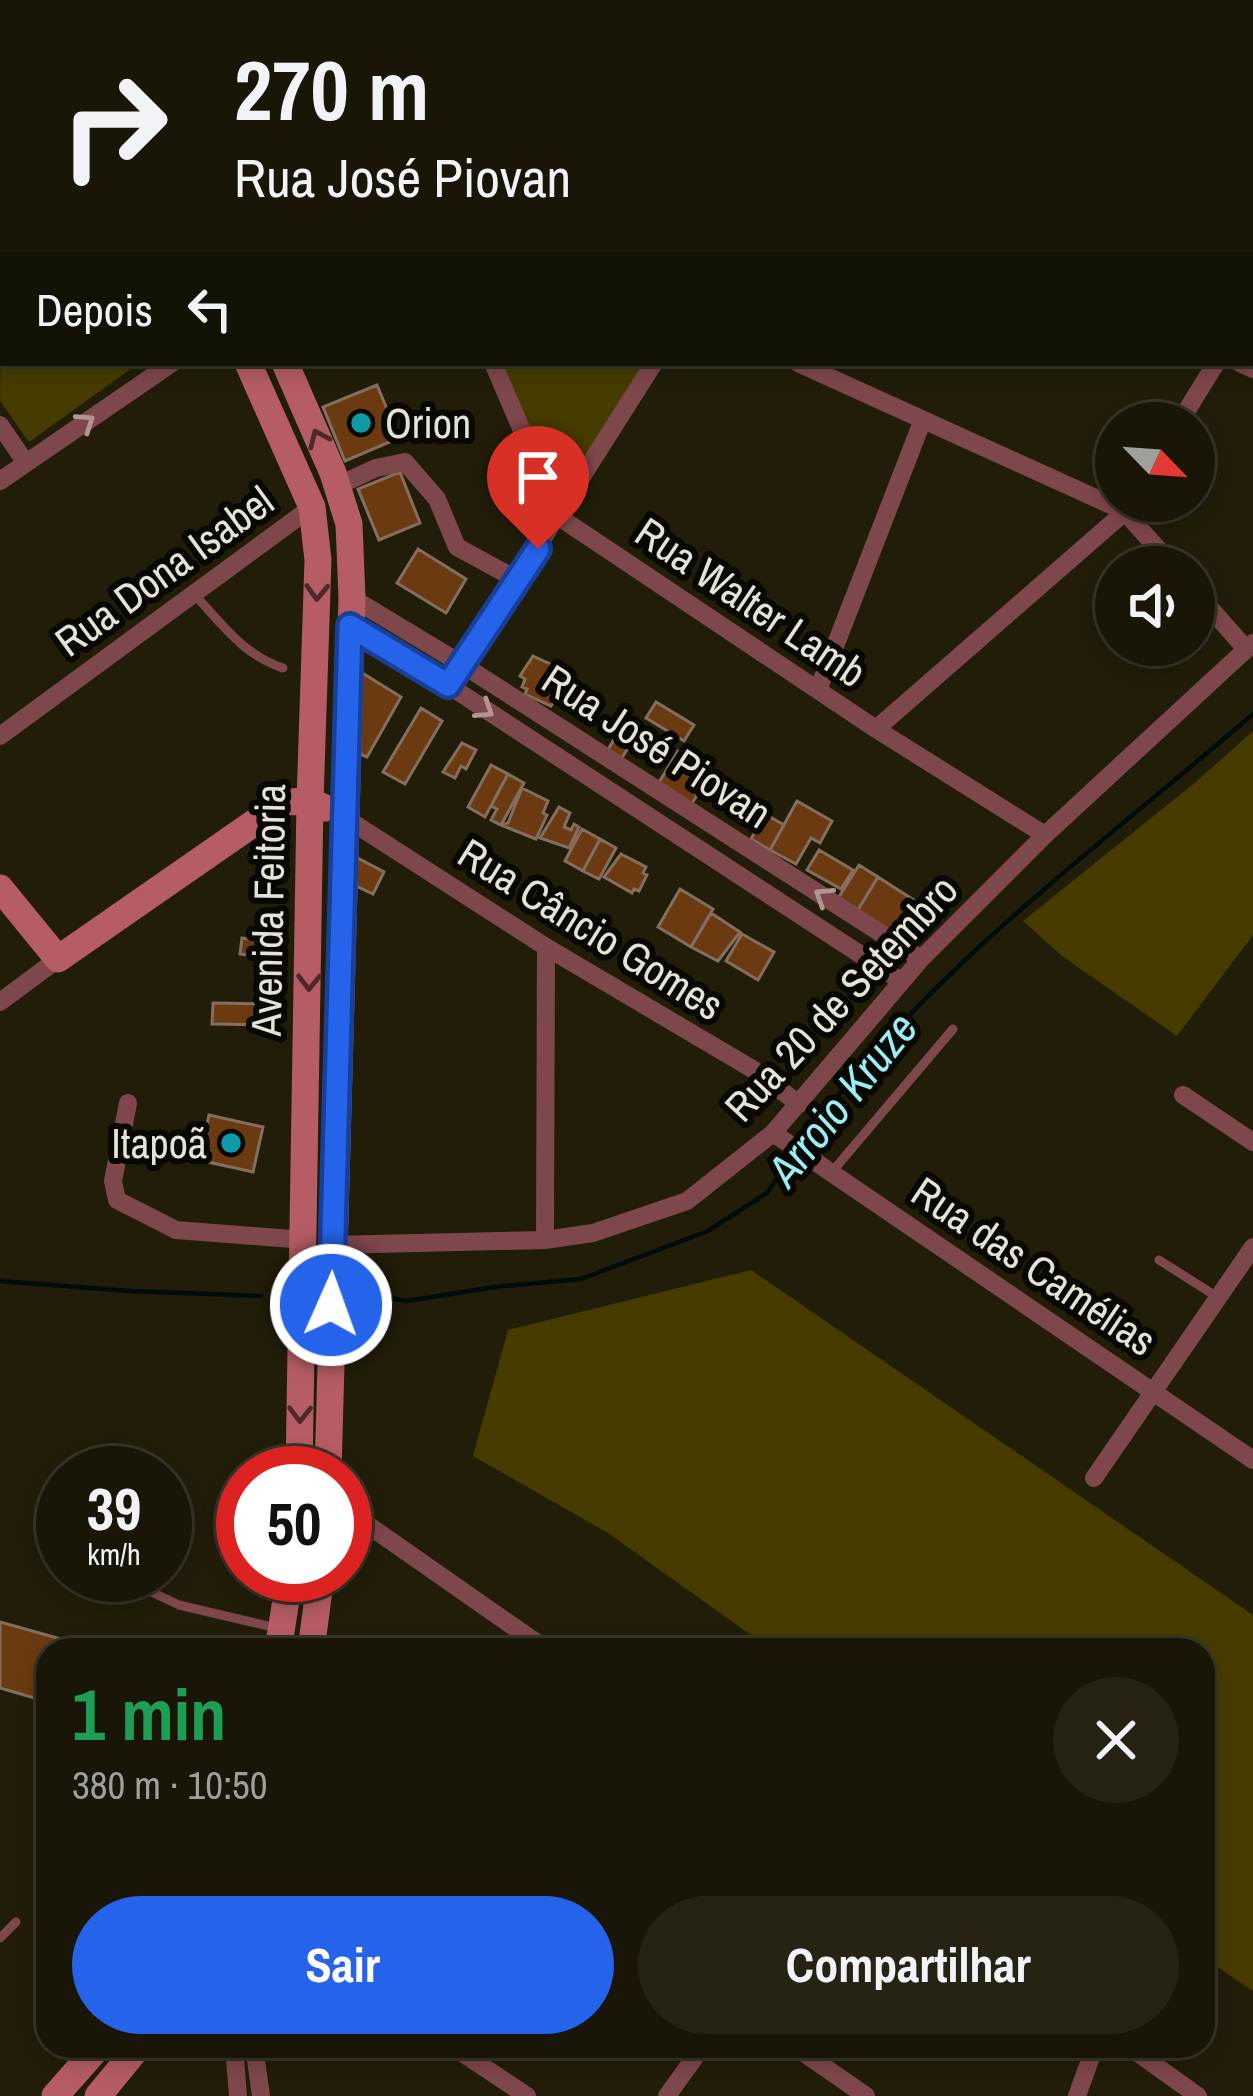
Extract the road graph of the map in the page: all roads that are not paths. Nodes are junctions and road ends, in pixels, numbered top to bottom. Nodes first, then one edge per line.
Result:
1 (168, 366) edge
2 (249, 366) edge
3 (286, 366) edge
4 (494, 366) edge
5 (652, 366) edge
6 (804, 366) edge
7 (1214, 366) edge
8 (1192, 402) edge
9 (922, 422) junction
10 (0, 425) edge
11 (26, 463) junction
12 (0, 482) edge
13 (337, 486) junction
14 (1095, 493) edge
15 (312, 507) junction
16 (559, 517) junction
17 (1109, 522) edge
18 (1139, 522) edge
19 (1158, 546) edge
20 (518, 580) junction
21 (194, 594) junction
22 (1215, 611) edge
23 (351, 612) junction
24 (1250, 646) edge
25 (464, 664) junction
26 (284, 668) dead end
27 (448, 685) junction
28 (818, 690) junction
29 (876, 729) junction
30 (0, 736) edge
31 (310, 801) junction
32 (344, 817) junction
33 (1045, 835) junction
34 (0, 888) edge
35 (546, 946) junction
36 (58, 959) junction
37 (921, 959) junction
38 (901, 981) junction
39 (0, 1002) edge
40 (953, 1029) dead end
41 (1183, 1095) dead end
42 (128, 1103) dead end
43 (799, 1104) junction
44 (773, 1133) junction
45 (1253, 1142) edge
46 (831, 1173) junction
47 (545, 1240) junction
48 (1253, 1247) edge
49 (318, 1252) junction
50 (1159, 1259) dead end
51 (1219, 1298) junction
52 (1156, 1392) junction
53 (301, 1446) edge
54 (327, 1446) edge
55 (1253, 1460) edge
56 (1094, 1478) dead end
57 (372, 1528) edge
58 (173, 1602) edge
59 (286, 1602) edge
60 (317, 1602) edge
61 (274, 1638) edge
62 (280, 1638) edge
63 (313, 1638) edge
64 (530, 1638) edge
65 (16, 1922) dead end
66 (0, 1938) edge
67 (88, 2058) edge
68 (129, 2058) edge
69 (235, 2058) edge
70 (256, 2058) edge
71 (470, 2058) edge
72 (694, 2058) edge
73 (811, 2058) edge
74 (1091, 2058) edge
75 (1144, 2058) edge
76 (55, 2096) edge
77 (98, 2096) edge
78 (238, 2096) edge
79 (261, 2096) edge
80 (527, 2096) edge
81 (667, 2096) edge
82 (866, 2096) edge
83 (1077, 2096) edge
84 (1198, 2096) edge

11 -> 1 street
2 - 15 main road, Avenida Feitoria
13 -> 3 main road, Avenida Feitoria
4 - 16 street
5 - 16 street
6 - 9 street
7 - 8 street
9 - 14 street
9 - 28 street
10 - 11 street
11 - 12 street
13 - 20 street
13 - 23 main road, Avenida Feitoria
15 - 21 street, Rua Dona Isabel
15 -> 31 main road, Avenida Feitoria
16 - 20 street
16 - 28 street, Rua Walter Lamb
17 - 29 street
18 - 19 street
20 - 25 street
21 - 26 lane
21 - 30 street, Rua Dona Isabel
22 - 24 street
23 - 25 street, Rua José Piovan
23 - 27 street, Rua José Piovan
23 - 32 main road, Avenida Feitoria
24 - 33 street, Rua 20 de Setembro
25 - 27 street
37 -> 25 street, Rua José Piovan
27 -> 38 street, Rua José Piovan
28 - 29 street, Rua Walter Lamb
29 - 33 street, Rua Walter Lamb
31 - 32 main road
31 - 36 main road
31 -> 49 main road, Avenida Feitoria
32 - 35 street, Rua Câncio Gomes
32 - 49 main road, Avenida Feitoria
33 - 37 street, Rua 20 de Setembro
34 - 36 main road
35 - 43 street, Rua Câncio Gomes
35 - 47 street
36 - 39 street
37 - 38 street, Rua 20 de Setembro
38 - 43 street, Rua 20 de Setembro
40 - 46 lane
41 - 45 street
42 - 49 street, Rua 20 de Setembro
43 - 44 street, Rua 20 de Setembro
44 - 46 street, Rua das Camélias
44 - 47 street, Rua 20 de Setembro
46 - 52 street, Rua das Camélias
47 - 49 street, Rua 20 de Setembro
48 - 51 street
49 -> 53 main road, Avenida Feitoria
49 - 54 main road, Avenida Feitoria
50 - 51 lane
51 - 52 street
52 - 55 street, Rua das Camélias
52 - 56 street
57 - 64 street
58 - 61 lane
59 - 62 main road
60 - 63 main road
65 - 66 lane
67 - 76 main road
68 - 77 main road
69 - 78 street
70 - 79 street
71 - 80 street
72 - 81 street
73 - 82 street
74 - 83 street
75 - 84 street

